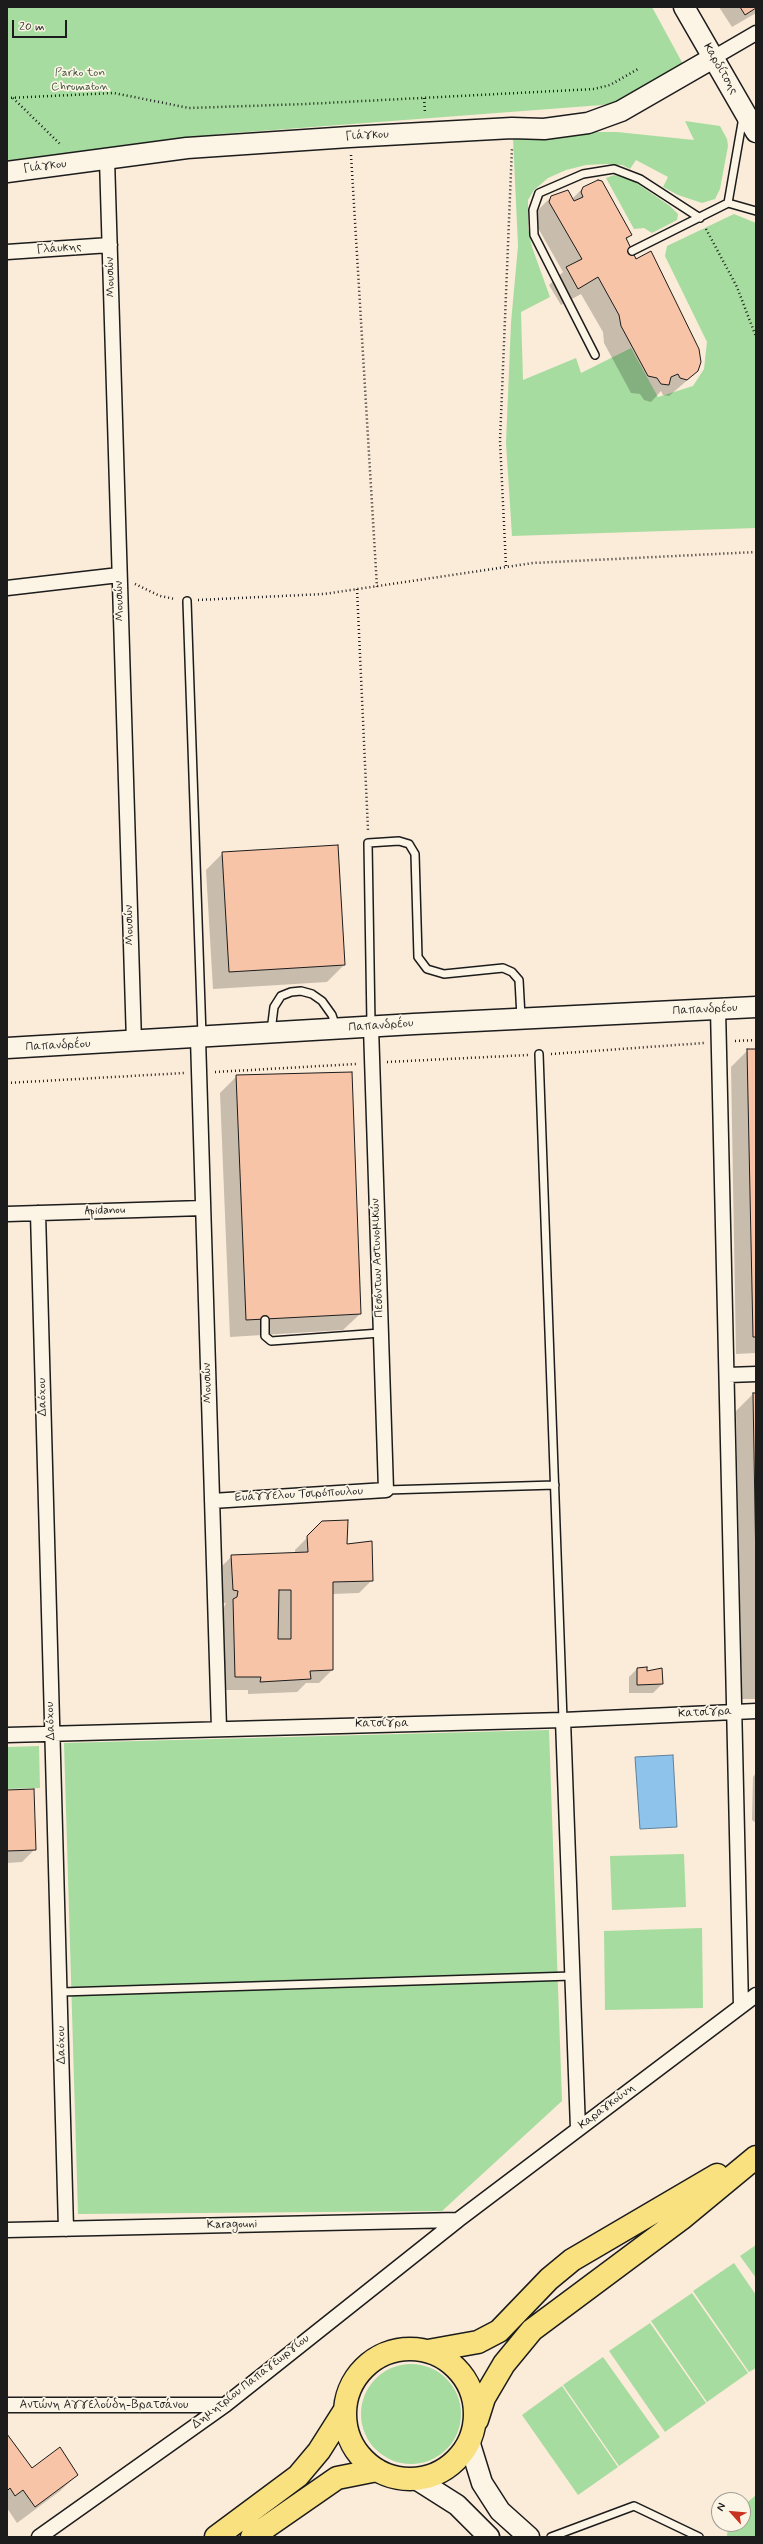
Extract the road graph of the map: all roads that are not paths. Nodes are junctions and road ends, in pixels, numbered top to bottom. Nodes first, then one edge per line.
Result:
1 (684, 7) edge
2 (756, 33) edge
3 (713, 58) junction
4 (744, 111) junction
5 (756, 132) edge
6 (107, 159) junction
7 (7, 172) edge
8 (728, 203) junction
9 (756, 211) edge
10 (700, 218) junction
11 (110, 245) junction
12 (632, 251) dead end
13 (7, 252) edge
14 (595, 354) dead end
15 (119, 575) junction
16 (7, 588) edge
17 (187, 600) road end
18 (756, 1007) edge
19 (718, 1009) junction
20 (521, 1018) junction
21 (371, 1027) junction
22 (336, 1029) junction
23 (271, 1033) junction
24 (200, 1038) junction
25 (134, 1042) junction
26 (7, 1048) edge
27 (539, 1054) dead end
28 (202, 1208) junction
29 (38, 1213) junction
30 (7, 1214) edge
31 (265, 1320) dead end
32 (380, 1333) junction
33 (756, 1374) edge
34 (728, 1375) junction
35 (555, 1485) junction
36 (386, 1490) junction
37 (212, 1501) junction
38 (756, 1711) edge
39 (734, 1712) junction
40 (563, 1720) junction
41 (219, 1728) junction
42 (51, 1733) junction
43 (7, 1735) edge
44 (572, 1976) junction
45 (61, 1992) junction
46 (756, 1995) edge
47 (741, 2006) junction
48 (578, 2129) junction
49 (756, 2151) edge
50 (756, 2157) edge
51 (458, 2220) junction
52 (66, 2229) junction
53 (7, 2230) edge
54 (428, 2351) junction
55 (7, 2405) edge
56 (225, 2405) junction
57 (345, 2410) junction
58 (471, 2435) junction
59 (376, 2470) junction
60 (416, 2479) junction
61 (38, 2537) edge
62 (216, 2537) edge
63 (252, 2537) edge
64 (489, 2537) edge
65 (529, 2537) edge
66 (552, 2537) edge
67 (699, 2537) edge

1 - 3 street, Καρδίτσης
2 - 3 street
3 - 4 street, Καρδίτσης
3 - 6 street, Γιάγκου
4 - 5 street, Καρδίτσης
4 - 8 lane
6 - 7 street, Γιάγκου
6 - 11 street, Μουσών
8 - 9 lane
8 - 10 lane
10 - 12 lane
10 - 14 lane
11 - 13 street, Γλάυκης
11 - 15 street, Μουσών
15 - 16 street
15 - 25 street, Μουσών
17 - 24 lane
18 - 19 street, Παπανδρέου
19 - 20 street, Παπανδρέου
19 - 34 street
20 - 21 street, Παπανδρέου
20 - 21 lane
21 - 22 street, Παπανδρέου
21 - 32 street, Πεσόντων Αστυνομικών
22 - 23 street, Παπανδρέου
22 - 23 lane
23 - 24 street, Παπανδρέου
24 - 25 street, Παπανδρέου
24 - 28 street, Μουσών
25 - 26 street, Παπανδρέου
27 - 35 lane
28 - 29 street, Apidanou
28 - 37 street, Μουσών
29 - 30 street, Apidanou
29 - 42 street, Δαόχου
31 - 32 lane
32 - 36 street, Πεσόντων Αστυνομικών
33 - 34 street
34 - 39 street
35 - 36 lane
35 - 40 lane
36 - 37 street, Ευάγγελου Τσιρόπουλου
37 - 41 street, Μουσών
38 - 39 street, Κατσίγρα
39 - 40 street, Κατσίγρα
39 - 47 street
40 - 41 street, Κατσίγρα
40 - 44 street
41 - 42 street, Κατσίγρα
42 - 43 street, Κατσίγρα
42 - 45 street, Δαόχου
44 - 45 lane
44 - 48 street
45 - 52 street, Δαόχου
46 - 47 street, Καραγκούνη
47 - 48 street, Καραγκούνη
48 - 51 street, Καραγκούνη
49 - 54 highway
50 - 58 highway
51 - 52 street, Karagouni
51 - 56 street, Δημητρίου Παπαγεωργίου
52 - 53 street, Karagouni
54 - 57 highway
54 - 58 highway
55 - 56 street, Αντώνη Αγγελούδη-Βρατσάνου
56 - 61 street, Δημητρίου Παπαγεωργίου
57 - 59 highway
57 - 62 highway
58 - 60 highway
58 - 65 street
59 - 60 highway
59 - 63 highway
60 - 64 street
66 - 67 lane

